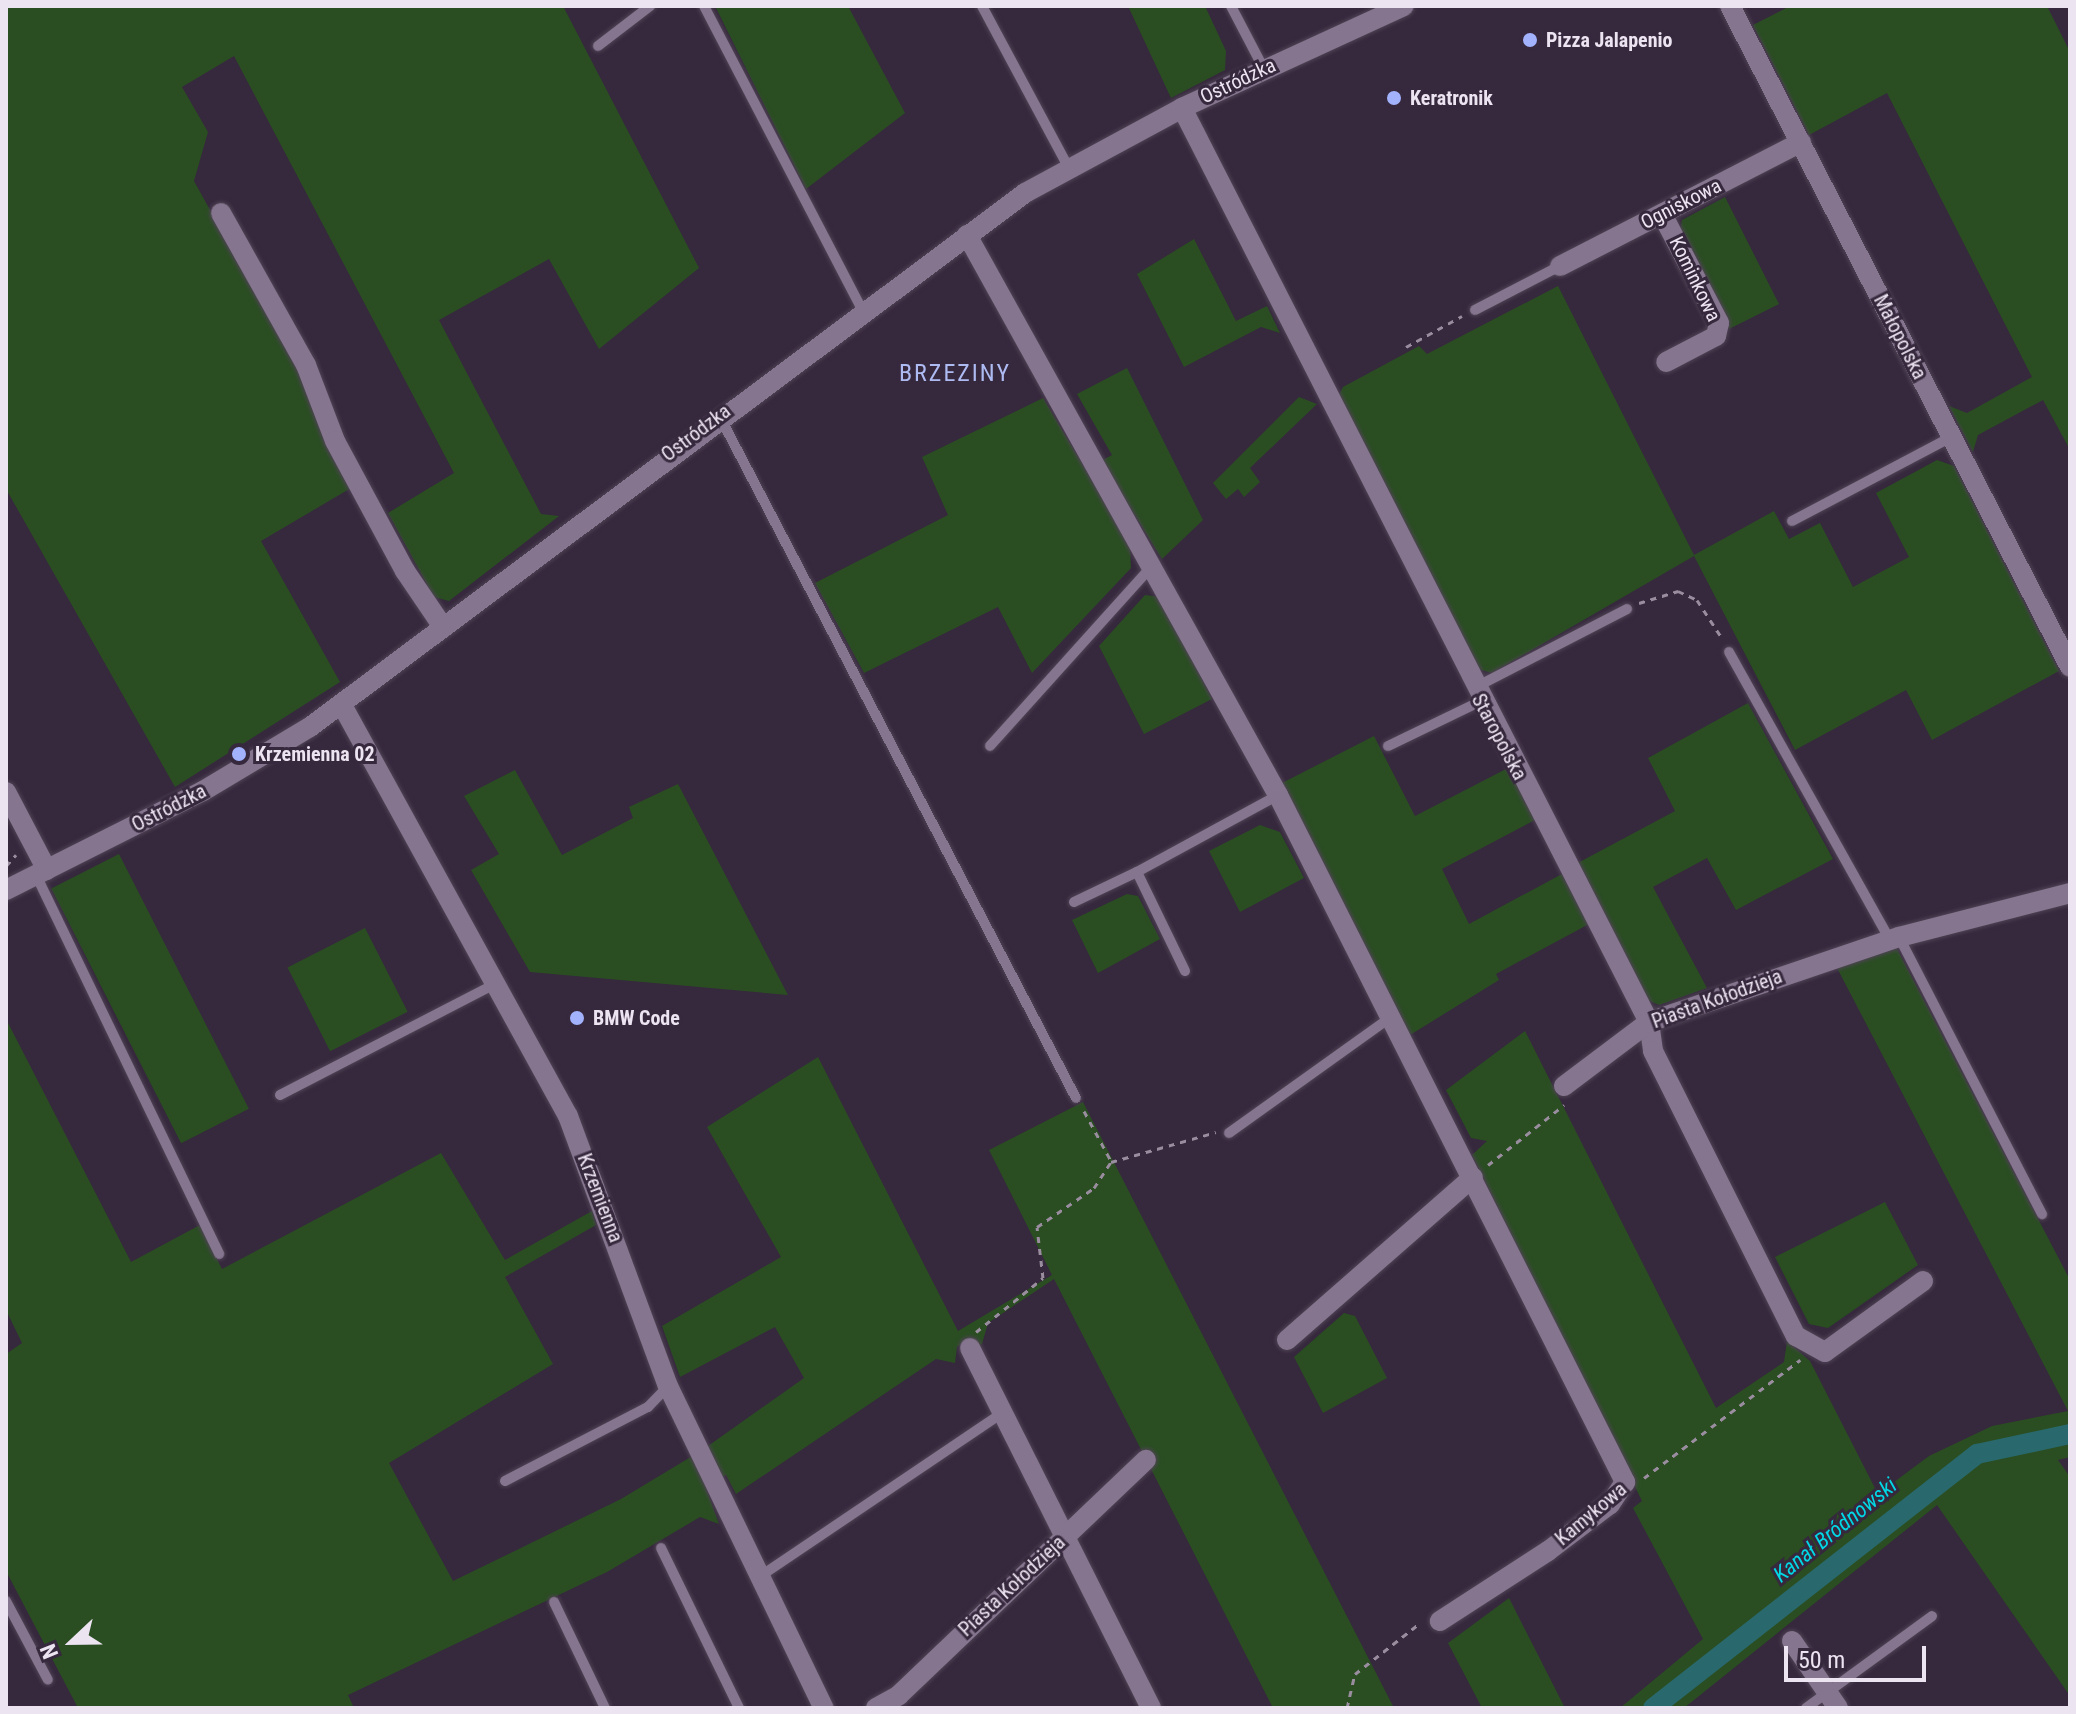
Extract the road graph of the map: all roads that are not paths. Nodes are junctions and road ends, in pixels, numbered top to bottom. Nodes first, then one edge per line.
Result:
1 (650, 6) edge
2 (704, 6) edge
3 (982, 6) edge
4 (1231, 6) edge
5 (1404, 6) edge
6 (1730, 6) edge
7 (598, 46) dead end
8 (1264, 69) junction
9 (1182, 108) junction
10 (1801, 142) junction
11 (1069, 168) junction
12 (221, 213) dead end
13 (1662, 214) junction
14 (967, 235) junction
15 (1560, 266) joint
16 (862, 309) junction
17 (1475, 310) road end
18 (1666, 362) dead end
19 (719, 416) junction
20 (1951, 437) junction
21 (1792, 521) dead end
22 (1154, 563) junction
23 (1627, 609) road end
24 (443, 627) junction
25 (1729, 652) road end
26 (2070, 667) edge
27 (1477, 695) junction
28 (342, 705) junction
29 (990, 746) dead end
30 (1388, 746) dead end
31 (6, 792) edge
32 (1278, 795) junction
33 (1137, 872) junction
34 (42, 873) junction
35 (6, 890) edge
36 (2070, 893) edge
37 (1074, 902) dead end
38 (1895, 938) junction
39 (1185, 971) dead end
40 (493, 985) junction
41 (1391, 1017) junction
42 (1649, 1022) junction
43 (1564, 1086) road end
44 (280, 1095) dead end
45 (1076, 1098) road end
46 (1229, 1133) road end
47 (1473, 1177) junction
48 (2042, 1214) dead end
49 (219, 1254) dead end
50 (1923, 1281) dead end
51 (1287, 1340) dead end
52 (970, 1348) road end
53 (668, 1386) junction
54 (1002, 1413) junction
55 (1146, 1460) dead end
56 (505, 1481) dead end
57 (1063, 1537) junction
58 (661, 1548) dead end
59 (759, 1577) junction
60 (6, 1601) edge
61 (554, 1602) dead end
62 (1932, 1616) dead end
63 (1442, 1619) road end
64 (1792, 1641) dead end
65 (48, 1680) dead end
66 (1833, 1700) edge
67 (605, 1708) edge
68 (739, 1708) edge
69 (824, 1708) edge
70 (876, 1708) edge
71 (1151, 1708) edge
72 (1806, 1708) edge

1 - 7 lane
2 - 16 lane
3 - 11 lane
4 - 8 lane
5 - 8 street, Ostródzka
6 - 10 street, Małopolska
8 - 9 street, Ostródzka
9 - 11 street, Ostródzka
9 - 27 street, Staropolska
10 - 13 street, Ogniskowa
10 - 20 street, Małopolska
11 - 14 street, Ostródzka
12 - 24 street
13 - 15 street, Ogniskowa
13 - 18 street, Kominkowa
14 - 16 street, Ostródzka
14 - 22 street
15 - 17 lane
16 - 19 street, Ostródzka
19 - 24 street, Ostródzka
19 - 45 lane
20 - 21 lane
20 - 26 street, Małopolska
22 - 29 lane
22 - 32 street
23 - 27 lane
24 - 28 street, Ostródzka
25 - 38 lane
27 - 30 lane
27 - 42 street, Staropolska
28 - 34 street, Ostródzka
28 - 40 street, Krzemienna
31 - 34 street
32 - 33 lane
32 - 41 street
33 - 37 lane
33 - 39 lane
34 - 35 street, Ostródzka
34 - 49 lane
36 - 38 street, Piasta Kołodzieja
38 - 42 street, Piasta Kołodzieja
38 - 48 lane
40 - 44 lane
40 - 53 street, Krzemienna
41 - 46 lane
41 - 47 street
42 - 43 street, Piasta Kołodzieja
42 - 50 street, Staropolska
47 - 51 street
47 - 63 street, Kamykowa
52 - 54 street
53 - 56 lane
53 - 59 street, Krzemienna
54 - 57 street
54 - 59 lane
55 - 57 street, Piasta Kołodzieja
57 - 70 street, Piasta Kołodzieja
57 - 71 street
58 - 68 lane
59 - 69 street, Krzemienna
60 - 65 lane
61 - 67 lane
62 - 66 lane
64 - 66 street
66 - 72 lane

